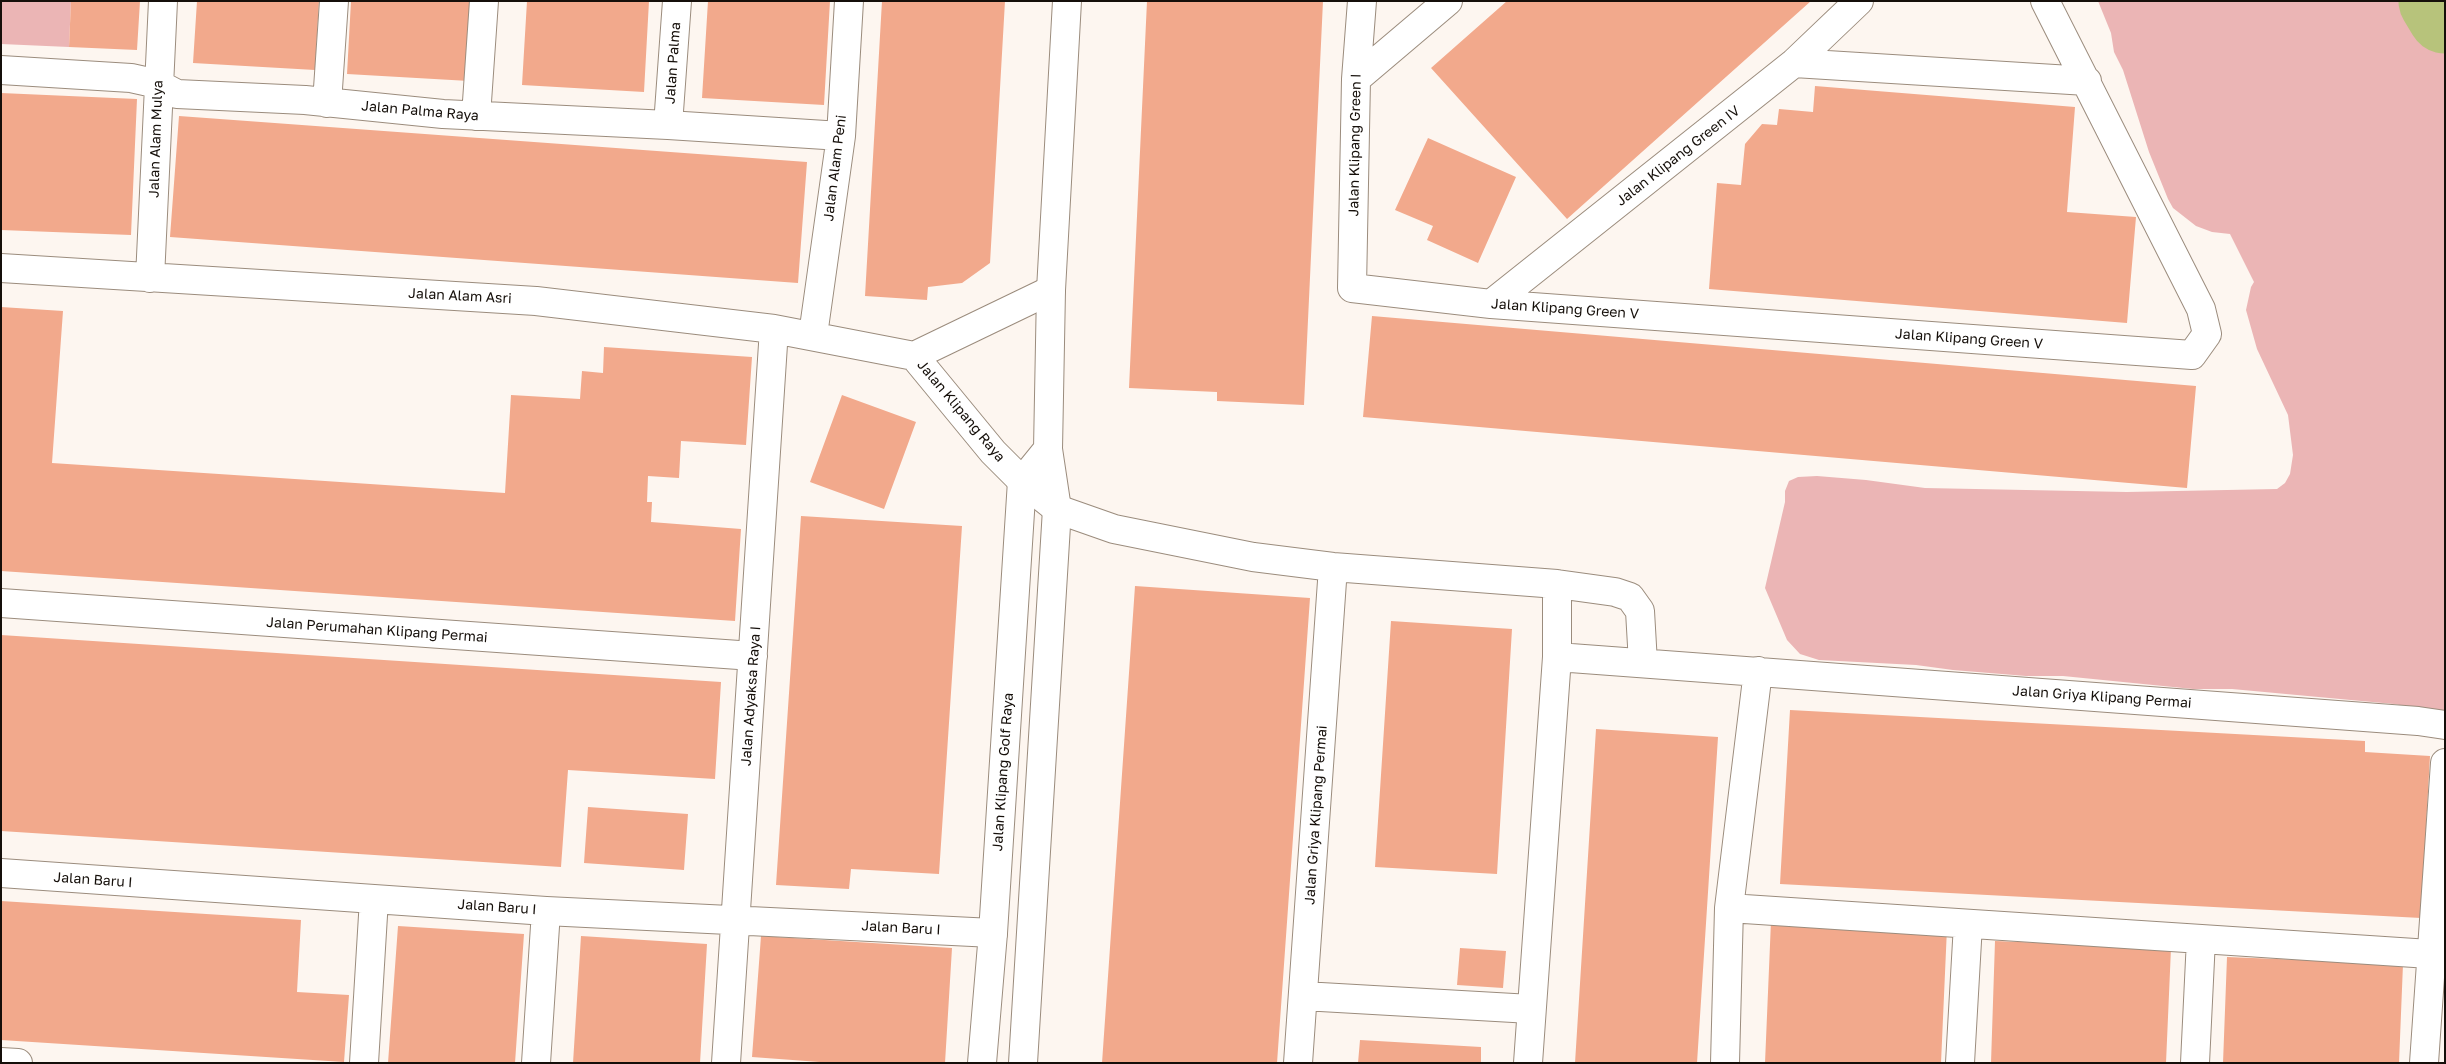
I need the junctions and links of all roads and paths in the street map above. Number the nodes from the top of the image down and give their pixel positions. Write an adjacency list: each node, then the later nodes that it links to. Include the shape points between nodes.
1 (164, 1): 15 (street, Jalan Alam Mulya)
2 (334, 1): 16 (street)
3 (484, 1): 17 (street)
4 (677, 1): 18 (street, Jalan Palma)
5 (849, 1): 19 (street, Jalan Alam Peni)
6 (1067, 1): 23 (street)
7 (1362, 1): 13 (street, Jalan Klipang Green I)
8 (1448, 1): 13 (street)
9 (1859, 1): 11 (street, Jalan Klipang Green IV)
10 (2045, 1): 14 (street, Jalan Klipang Green V)
11 (1794, 63): 14 (street); 24 (street, Jalan Klipang Green IV)
12 (1, 70): 15 (street, Jalan Palma Raya, via 131,78)
13 (1356, 79): 22 (street, Jalan Klipang Green I)
14 (2088, 81): 24 (street, Jalan Klipang Green V, via 2201,309 2207,334 2192,355)
15 (158, 84): 16 (street, Jalan Palma Raya, via 177,94); 21 (street, Jalan Alam Mulya)
16 (328, 102): 17 (street, Jalan Palma Raya)
17 (476, 116): 18 (street, Jalan Palma Raya)
18 (668, 124): 19 (street, Jalan Palma Raya)
19 (841, 136): 26 (street, Jalan Alam Peni)
20 (1, 268): 21 (street, Jalan Alam Asri)
21 (150, 278): 25 (street, Jalan Alam Asri, via 536,301)
22 (1352, 288): 24 (street, Jalan Klipang Green V)
23 (1051, 290): 27 (street, Jalan Klipang Raya); 28 (street)
24 (1491, 304)
25 (774, 329): 26 (street, Jalan Alam Asri); 34 (street, Jalan Adyaksa Raya I)
26 (814, 335): 27 (street, Jalan Alam Asri)
27 (914, 356): 29 (street, Jalan Klipang Raya, via 965,419)
28 (1048, 449): 29 (street); 30 (street)
29 (1022, 481): 30 (street, Jalan Klipang Raya); 46 (street, Jalan Klipang Golf Raya)
30 (1057, 509): 31 (street, via 1114,528 1162,539 1254,557); 57 (street)
31 (1333, 567): 32 (street); 49 (street, Jalan Griya Klipang Permai)
32 (1557, 584): 35 (street); 36 (street, via 1630,597 1640,611)
33 (1, 603): 34 (street, Jalan Perumahan Klipang Permai)
34 (753, 656): 44 (street, Jalan Adyaksa Raya I)
35 (1557, 657): 36 (street, Jalan Griya Klipang Permai); 50 (street)
36 (1643, 662): 37 (street, Jalan Griya Klipang Permai)
37 (1758, 671): 38 (street, Jalan Griya Klipang Permai); 42 (street)
38 (2445, 725)
39 (2445, 763): 48 (street)
40 (1, 873): 41 (street, Jalan Baru I)
41 (374, 899): 43 (street, Jalan Baru I); 53 (street)
42 (1729, 908): 45 (street); 60 (street)
43 (546, 910): 44 (street, Jalan Baru I); 54 (street)
44 (737, 919): 46 (street, Jalan Baru I); 55 (street, Jalan Adyaksa Raya I)
45 (1968, 924): 47 (street); 61 (street)
46 (993, 932): 56 (street, Jalan Klipang Golf Raya)
47 (2201, 939): 48 (street); 62 (street)
48 (2439, 954): 63 (street)
49 (1303, 996): 50 (street); 58 (street, Jalan Griya Klipang Permai)
50 (1532, 1009): 59 (street)
51 (1, 1062): 52 (street)
52 (18, 1063)
53 (364, 1063)
54 (536, 1063)
55 (726, 1063)
56 (982, 1063)
57 (1023, 1063)
58 (1298, 1063)
59 (1528, 1063)
60 (1725, 1063)
61 (1960, 1063)
62 (2195, 1063)
63 (2424, 1063)

